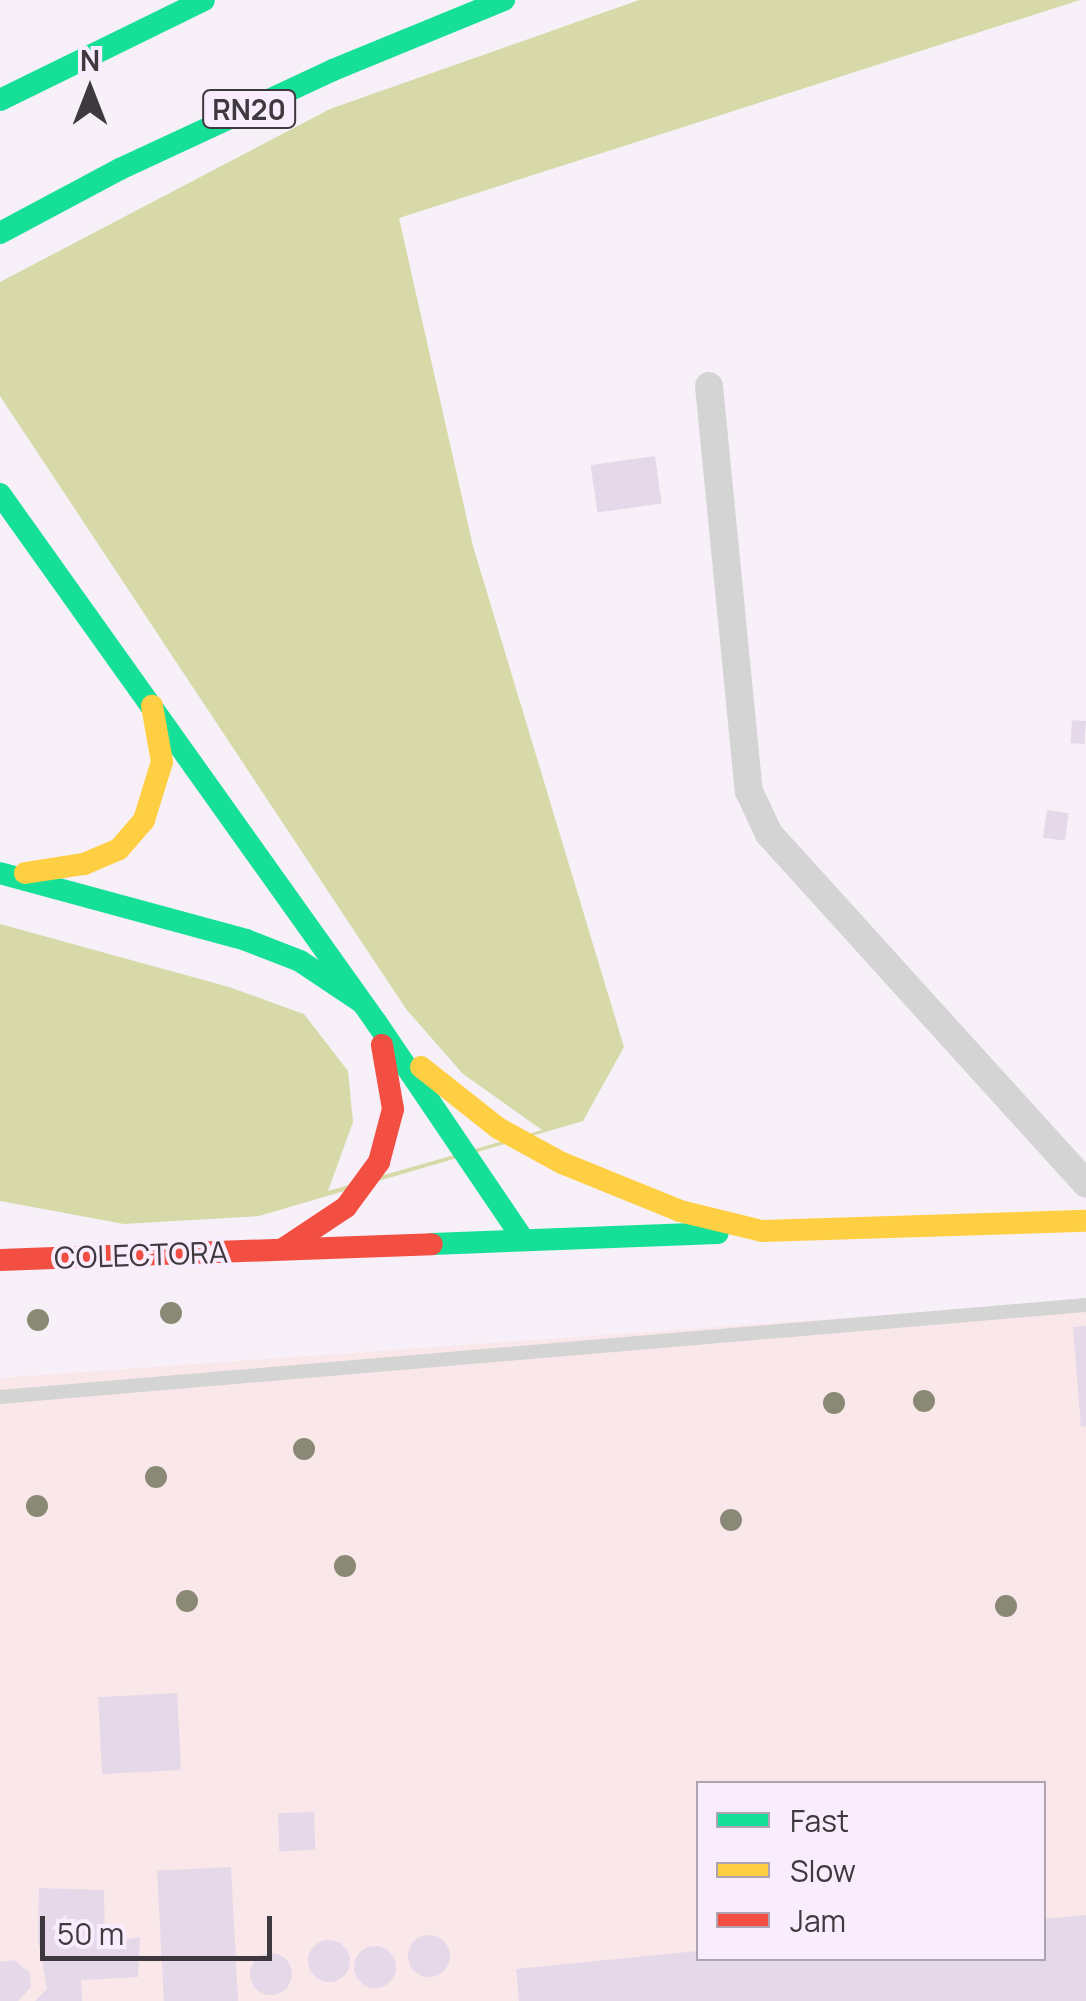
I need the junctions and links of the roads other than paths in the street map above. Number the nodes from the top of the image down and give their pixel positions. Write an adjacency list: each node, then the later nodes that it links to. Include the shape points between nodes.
1 (204, 0): 3 (main road)
2 (504, 0): 4 (main road, RN20, via 333,70)
3 (0, 100)
4 (0, 233)
5 (710, 386): 11 (street, via 749,792 769,834)
6 (0, 494): 7 (main road)
7 (152, 706): 8 (main road, via 162,745 158,776 144,820 119,848 41,874); 9 (main road)
8 (0, 872): 9 (main road, via 246,940 300,961)
9 (361, 1002): 10 (main road)
10 (376, 1022): 13 (main road, via 498,1128 546,1154 620,1190); 14 (main road); 15 (main road, via 393,1109 379,1162 346,1207)
11 (1086, 1184)
12 (1086, 1221): 13 (main road, COLECTORA)
13 (762, 1231): 14 (main road, COLECTORA)
14 (523, 1239): 15 (main road, COLECTORA)
15 (282, 1250): 16 (main road, COLECTORA)
16 (0, 1260)
17 (1086, 1305): 18 (lane)
18 (0, 1397)

